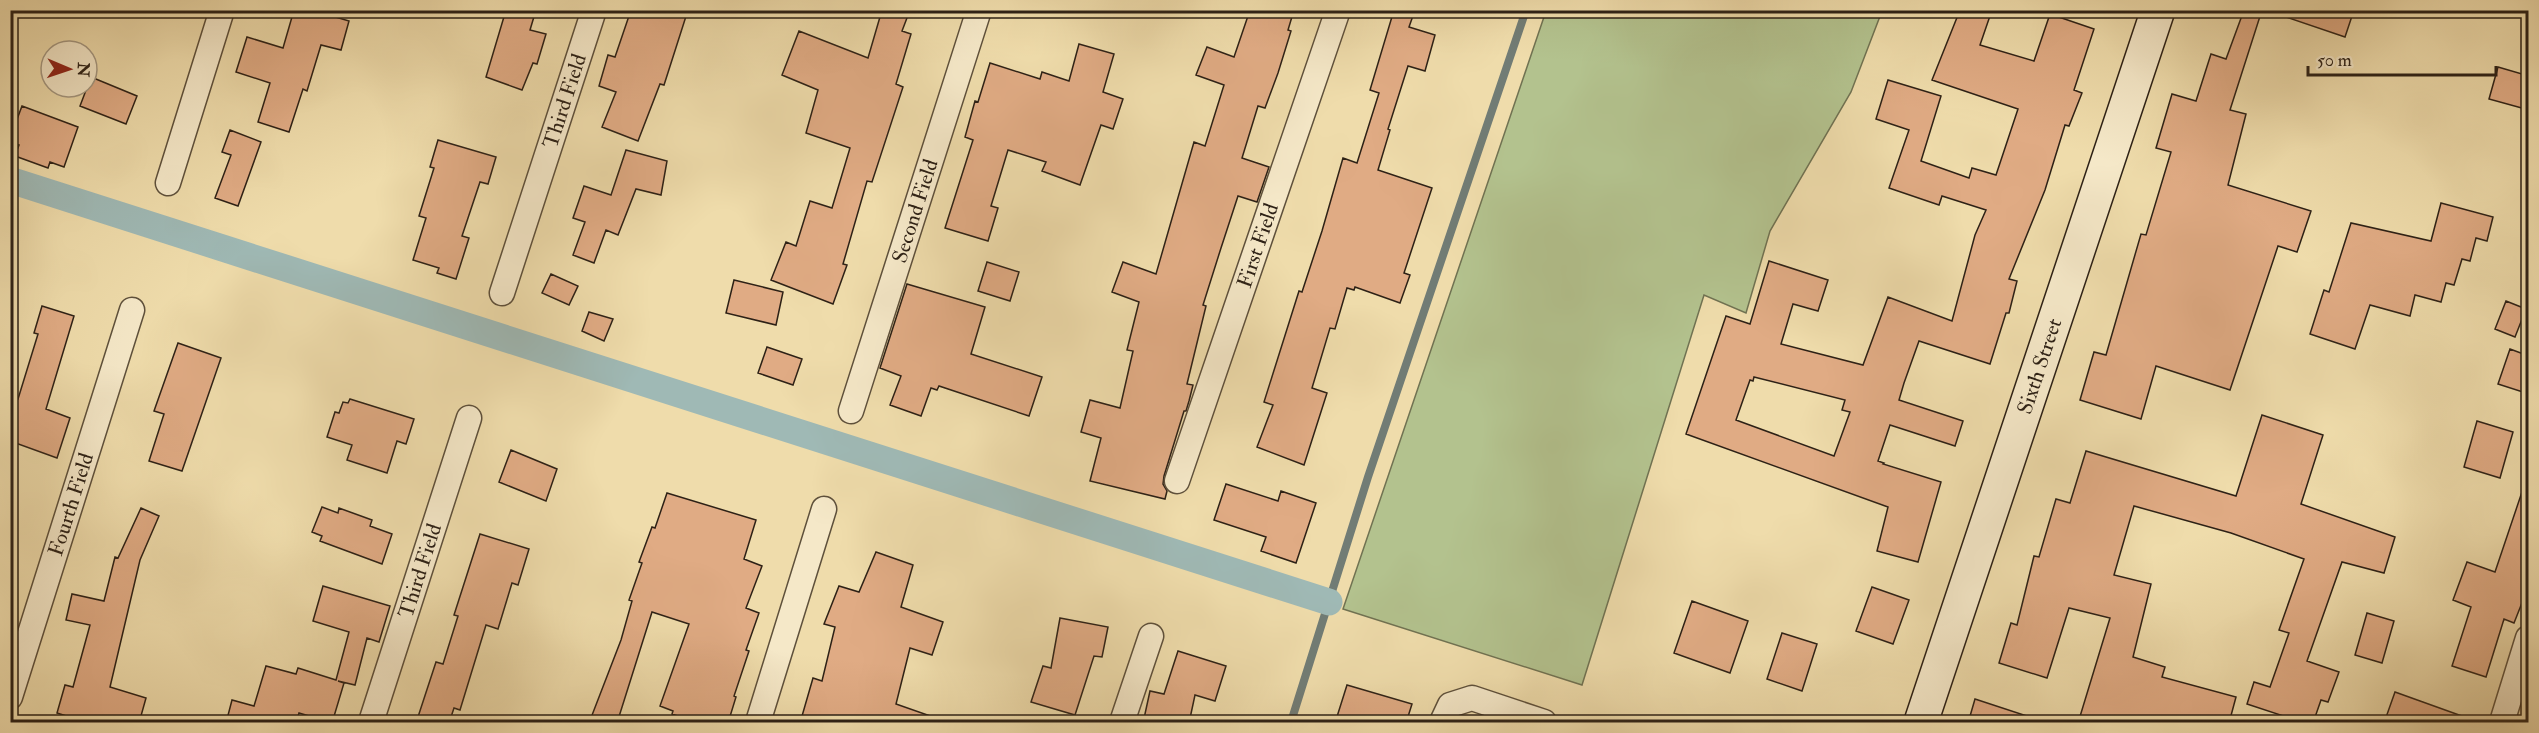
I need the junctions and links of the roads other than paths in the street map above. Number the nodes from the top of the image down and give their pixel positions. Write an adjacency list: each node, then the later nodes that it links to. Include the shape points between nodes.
1 (222, 10): 6 (street)
2 (594, 10): 7 (street, Third Field)
3 (979, 10): 9 (street, Second Field)
4 (1338, 10): 11 (street, First Field)
5 (2158, 10): 21 (street, Sixth Street)
6 (168, 183)
7 (502, 293)
8 (132, 310): 15 (street, Fourth Field)
9 (851, 411)
10 (469, 418): 16 (street, Third Field)
11 (1177, 481)
12 (824, 509): 17 (street)
13 (1151, 636): 18 (street)
14 (2529, 638): 22 (street)
15 (10, 697)
16 (371, 723)
17 (758, 723)
18 (1122, 723)
19 (1442, 723): 20 (street, via 1450,705 1472,699)
20 (1544, 723)
21 (1921, 723)
22 (2502, 723)

